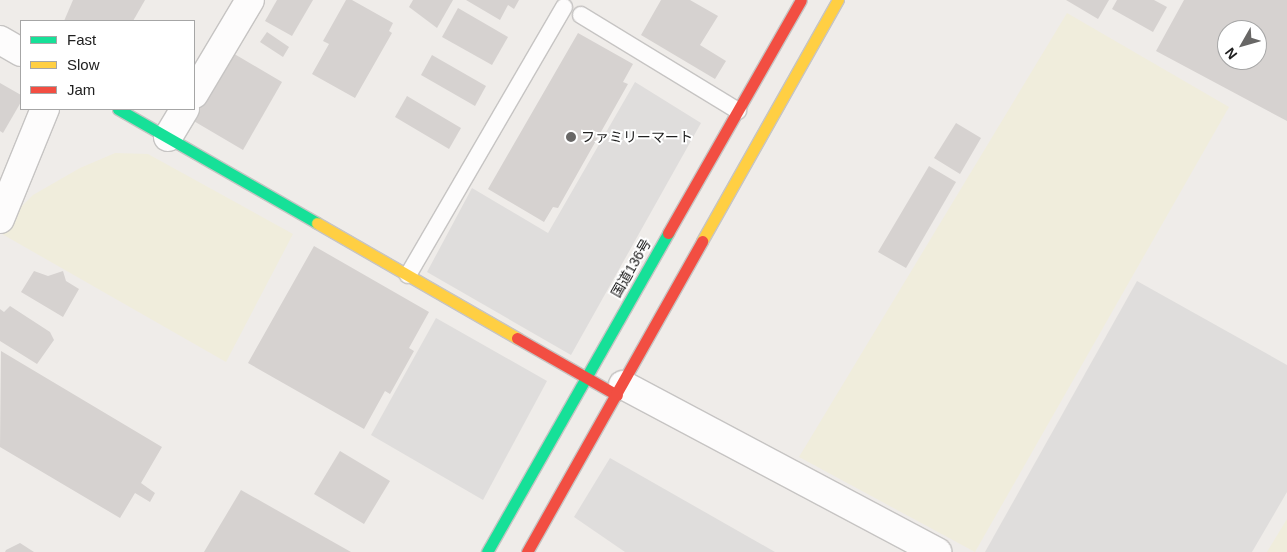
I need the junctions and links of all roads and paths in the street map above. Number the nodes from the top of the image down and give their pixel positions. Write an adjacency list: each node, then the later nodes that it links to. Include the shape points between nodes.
1 (250, 0): 8 (street)
2 (802, 0): 12 (main road, 国道136号)
3 (838, 0): 17 (main road)
4 (564, 7): 15 (lane)
5 (581, 15): 12 (lane)
6 (0, 40): 7 (street)
7 (20, 51)
8 (195, 92)
9 (45, 110): 14 (street)
10 (120, 110): 13 (main road)
11 (184, 110): 13 (street)
12 (738, 111): 16 (main road, 国道136号)
13 (168, 137): 15 (main road)
14 (0, 219)
15 (408, 275): 16 (main road)
16 (586, 377): 17 (main road); 18 (main road, 国道136号)
17 (620, 390): 19 (main road); 20 (street)
18 (487, 552)
19 (527, 552)
20 (937, 552)

